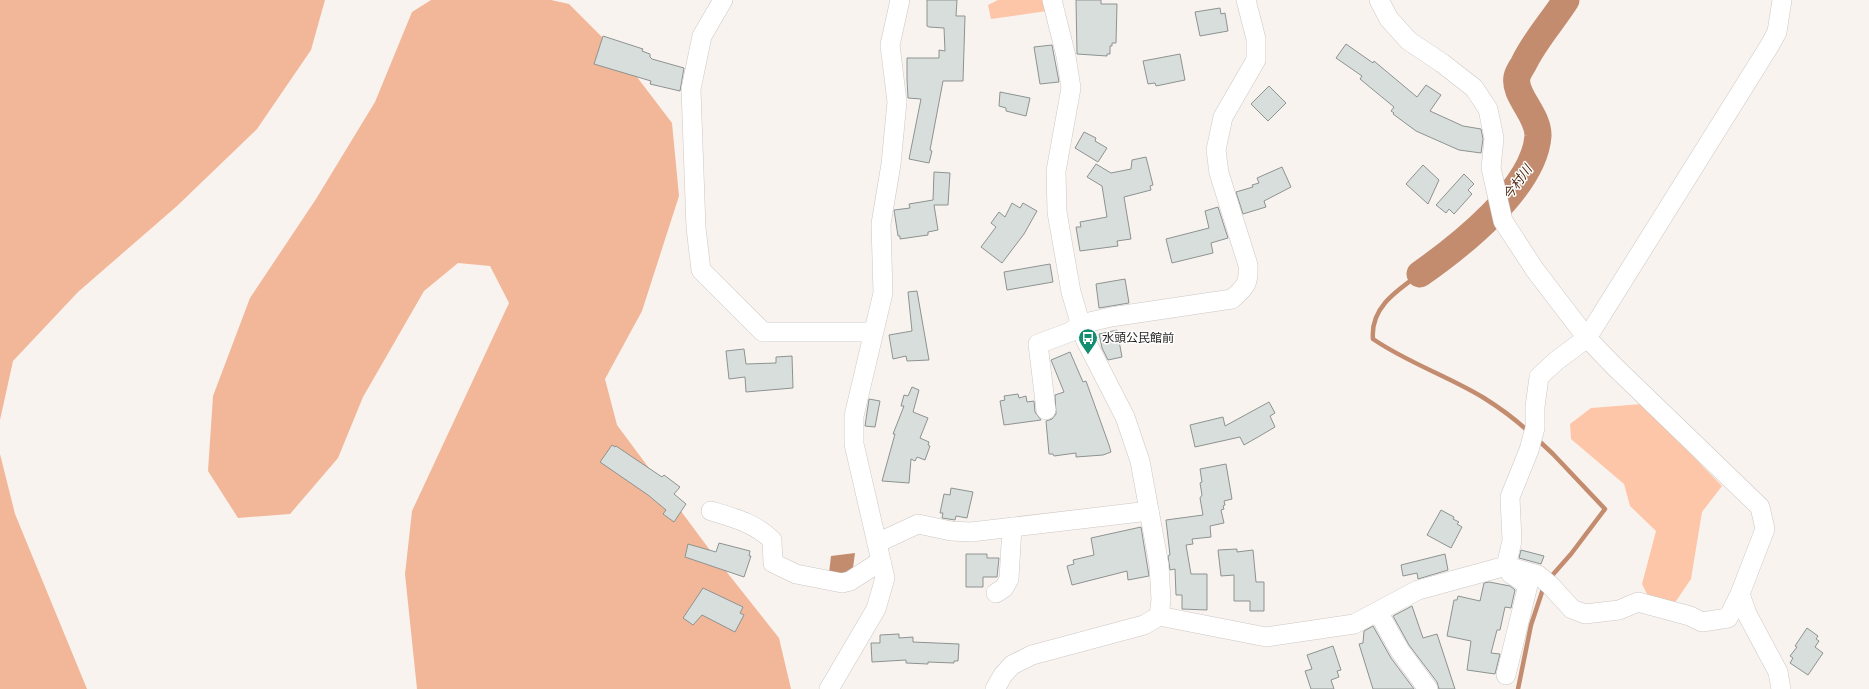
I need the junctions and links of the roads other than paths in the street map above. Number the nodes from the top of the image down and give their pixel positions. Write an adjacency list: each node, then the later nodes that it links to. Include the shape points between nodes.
1 (723, 0): 8 (street, via 702,36 691,88 696,220 701,270 763,332)
2 (900, 0): 8 (street, via 890,45 897,102 891,164 881,224 883,293)
3 (1052, 0): 7 (street, via 1071,88 1056,171 1057,212 1071,292)
4 (1246, 0): 7 (street, via 1256,39 1256,60 1223,117 1216,150 1219,173 1248,265 1249,280 1232,299 1111,316)
5 (1379, 0): 9 (street, via 1389,19 1409,41 1474,88 1488,109 1494,138 1491,168 1503,221 1535,270)
6 (1782, 0): 9 (street, via 1777,32 1770,45)
7 (1080, 324): 10 (street, via 1070,332 1038,344); 12 (street, via 1092,354 1125,418 1140,461)
8 (873, 332): 14 (street, via 854,416 854,444)
9 (1587, 338): 15 (street, via 1556,360 1540,377 1535,428 1510,497 1512,541); 17 (street, via 1760,507 1765,529)
10 (1046, 410)
11 (711, 511): 14 (street, via 750,524 764,532 772,540 773,563 796,574 842,583 850,581)
12 (1149, 511): 13 (street); 19 (street, via 1159,565)
13 (1012, 527): 14 (street, via 971,532 918,524); 16 (street, via 1009,579 1004,588)
14 (879, 552): 21 (street, via 885,578 876,609)
15 (1509, 567): 17 (street, via 1544,580 1572,609 1585,614 1619,610 1638,602 1690,616 1702,622 1728,618); 18 (street, via 1418,590); 20 (street, via 1511,574 1528,585)
16 (996, 593)
17 (1740, 594): 24 (street, via 1747,614 1778,672)
18 (1378, 612): 19 (street, via 1354,624 1266,637); 23 (street, via 1400,651)
19 (1159, 616): 22 (street, via 1144,625 1032,655 1012,665)
20 (1506, 675)
21 (829, 689)
22 (995, 689)
23 (1428, 689)
24 (1781, 689)

